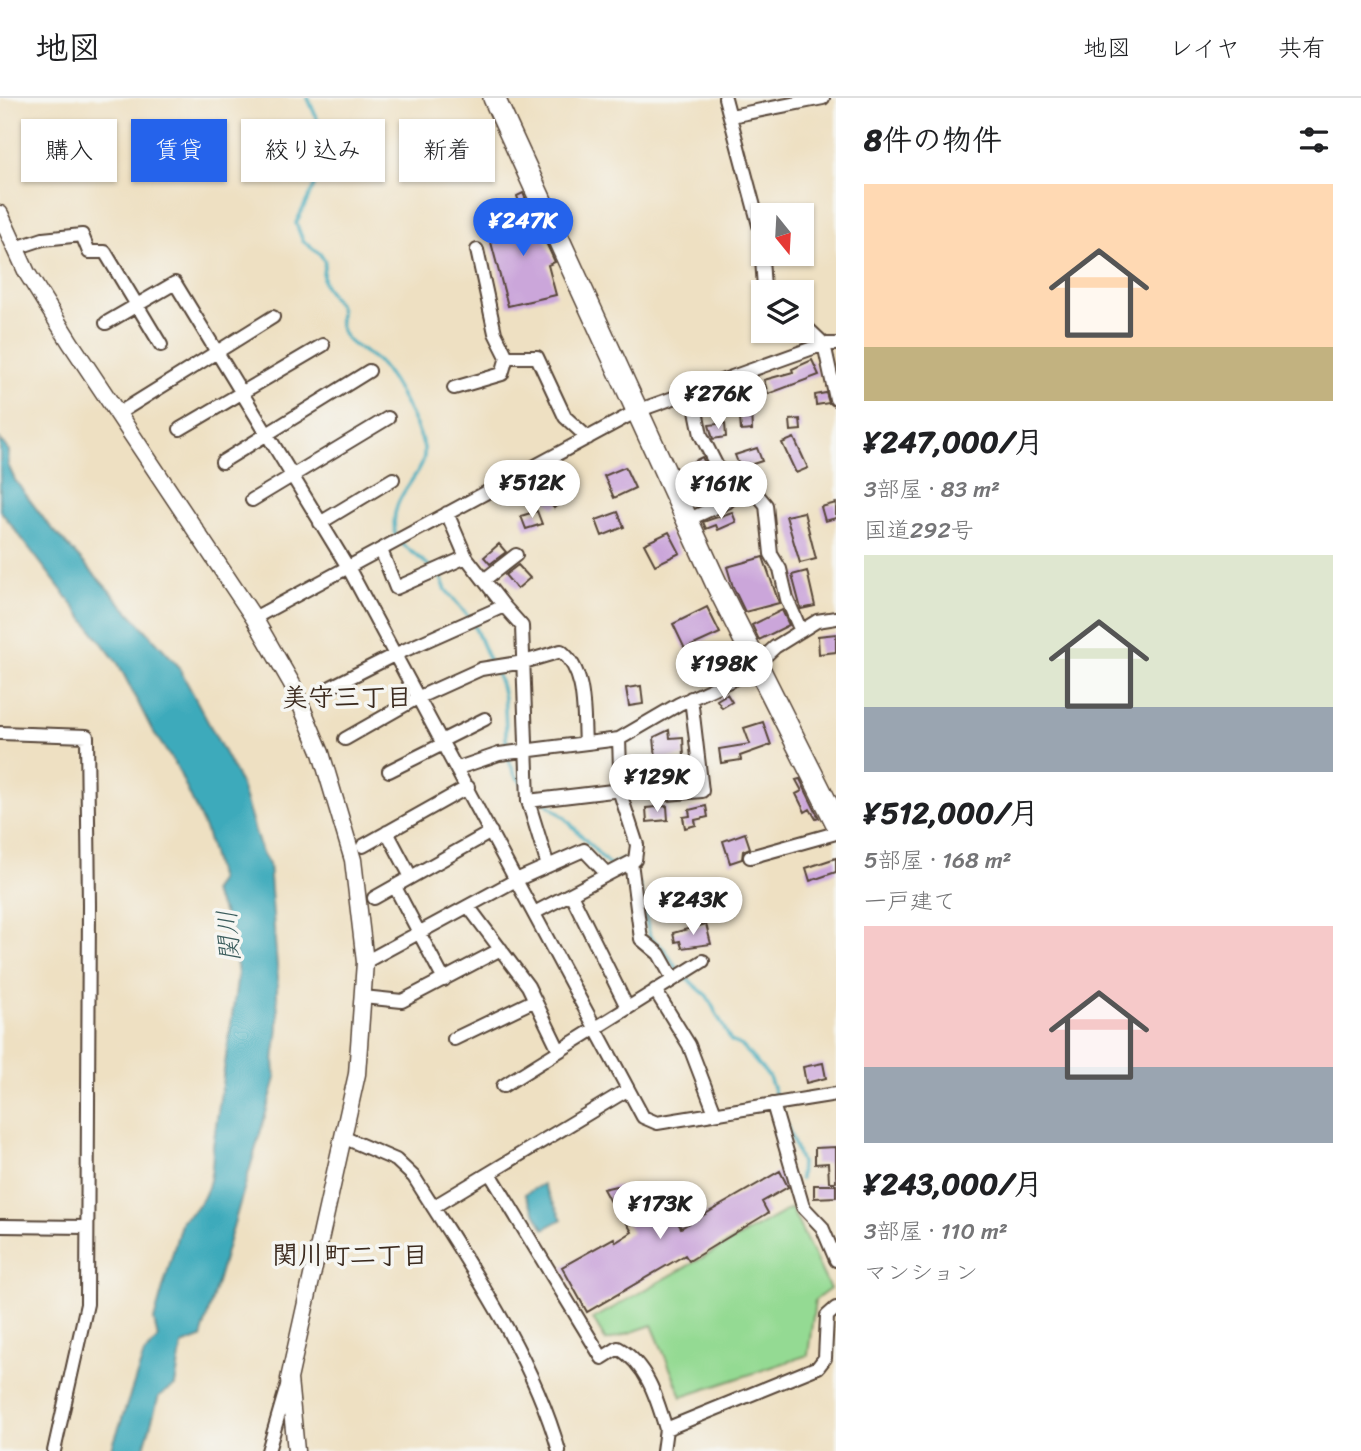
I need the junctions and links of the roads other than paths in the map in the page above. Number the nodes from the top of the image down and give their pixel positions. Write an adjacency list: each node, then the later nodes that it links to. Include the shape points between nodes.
1 (494, 98): 23 (highway)
2 (725, 98): 4 (street)
3 (823, 98): 4 (street)
4 (730, 116): 8 (street, via 760,229)
5 (0, 214): 6 (street)
6 (16, 248): 9 (street, via 43,239 82,235 89,252 105,252); 24 (street, via 70,342)
7 (477, 250): 17 (street, via 495,333)
8 (763, 280)
9 (136, 306): 11 (street); 14 (street); 16 (street, via 175,283)
10 (273, 317): 16 (street)
11 (106, 323)
12 (814, 332): 13 (street)
13 (830, 344): 20 (street); 22 (street)
14 (160, 345)
15 (323, 345): 21 (street)
16 (217, 351): 21 (street); 24 (street)
17 (507, 357): 19 (street, via 502,374); 28 (street, via 537,357 565,417)
18 (369, 371): 27 (street)
19 (454, 388)
20 (692, 391): 23 (street); 32 (street, via 701,435 730,492)
21 (242, 392): 26 (street); 27 (street)
22 (836, 399)
23 (637, 411): 28 (street); 35 (highway)
24 (119, 413): 43 (street)
25 (388, 418): 30 (street)
26 (180, 429)
27 (266, 433): 29 (street); 30 (street)
28 (589, 438): 34 (street)
29 (222, 462)
30 (292, 476): 33 (street); 36 (street)
31 (393, 479): 36 (street)
32 (737, 492): 35 (street, via 727,502); 45 (street, via 756,493 766,505 771,554)
33 (252, 500)
34 (447, 513): 37 (street); 39 (street)
35 (687, 520): 48 (highway)
36 (320, 523): 40 (street)
37 (381, 550): 39 (street, via 396,588); 40 (street)
38 (516, 555): 41 (street)
39 (466, 557): 41 (street)
40 (349, 569): 43 (street); 46 (street)
41 (484, 580): 42 (street)
42 (504, 606): 46 (street); 47 (street, via 522,626)
43 (254, 618): 84 (street, via 292,684 321,753 353,860)
44 (836, 618): 45 (street, via 817,621)
45 (801, 631): 48 (street)
46 (394, 655): 49 (street); 50 (street)
47 (524, 662): 50 (street, via 481,668); 57 (street, via 561,651 573,660 581,685); 58 (street)
48 (756, 666): 51 (street); 65 (highway)
49 (331, 687)
50 (416, 698): 54 (street); 56 (street)
51 (691, 698): 55 (street); 63 (street, via 702,791)
52 (485, 719): 56 (street)
53 (0, 733): 103 (street, via 87,736)
54 (345, 738)
55 (619, 739): 57 (street); 62 (street)
56 (442, 742): 59 (street); 60 (street)
57 (585, 743): 58 (street)
58 (526, 750): 59 (street); 64 (street)
59 (458, 768): 61 (street)
60 (389, 771)
61 (468, 787): 66 (street); 67 (street)
62 (621, 790): 64 (street); 71 (street, via 637,845)
63 (667, 793)
64 (527, 801): 72 (street)
65 (836, 821)
66 (387, 832): 69 (street); 74 (street)
67 (491, 832): 74 (street); 75 (street)
68 (836, 834): 70 (street)
69 (363, 846)
70 (750, 857)
71 (631, 862): 73 (street); 85 (street, via 642,939 659,954)
72 (548, 866): 73 (street, via 584,850); 75 (street)
73 (607, 874): 77 (street)
74 (411, 877): 76 (street)
75 (516, 880): 79 (street); 80 (street)
76 (395, 887): 78 (street); 81 (street)
77 (571, 894): 80 (street); 90 (street)
78 (374, 898)
79 (468, 906): 81 (street); 82 (street)
80 (534, 913): 91 (street)
81 (418, 934): 84 (street); 86 (street)
82 (501, 950): 86 (street); 89 (street)
83 (703, 961): 85 (street)
84 (365, 962): 88 (street)
85 (673, 979): 87 (street)
86 (444, 980): 88 (street, via 402,1001)
87 (654, 990): 90 (street); 98 (street, via 689,1045)
88 (363, 997): 99 (street, via 357,1074)
89 (535, 1000): 92 (street); 93 (street)
90 (627, 1007): 91 (street)
91 (594, 1028): 93 (street); 95 (street)
92 (454, 1040)
93 (559, 1050): 94 (street)
94 (503, 1086)
95 (627, 1090): 98 (street, via 643,1117 657,1123); 100 (street)
96 (836, 1094): 97 (street)
97 (773, 1104): 98 (street); 104 (street, via 803,1208 822,1227)
98 (715, 1113)
99 (345, 1138): 101 (street, via 396,1160 414,1177); 106 (street)
100 (491, 1175): 101 (street); 107 (street, via 602,1358 618,1348 631,1356 656,1394)
101 (433, 1207): 111 (street, via 514,1340 549,1415)
102 (0, 1226): 103 (street)
103 (87, 1227): 108 (street, via 86,1304)
104 (836, 1260)
105 (836, 1308): 107 (street, via 827,1317 825,1358 818,1367)
106 (289, 1379): 109 (street); 110 (street)
107 (666, 1429): 112 (street)
108 (54, 1451)
109 (268, 1451)
110 (296, 1451)
111 (559, 1451)
112 (663, 1451)

